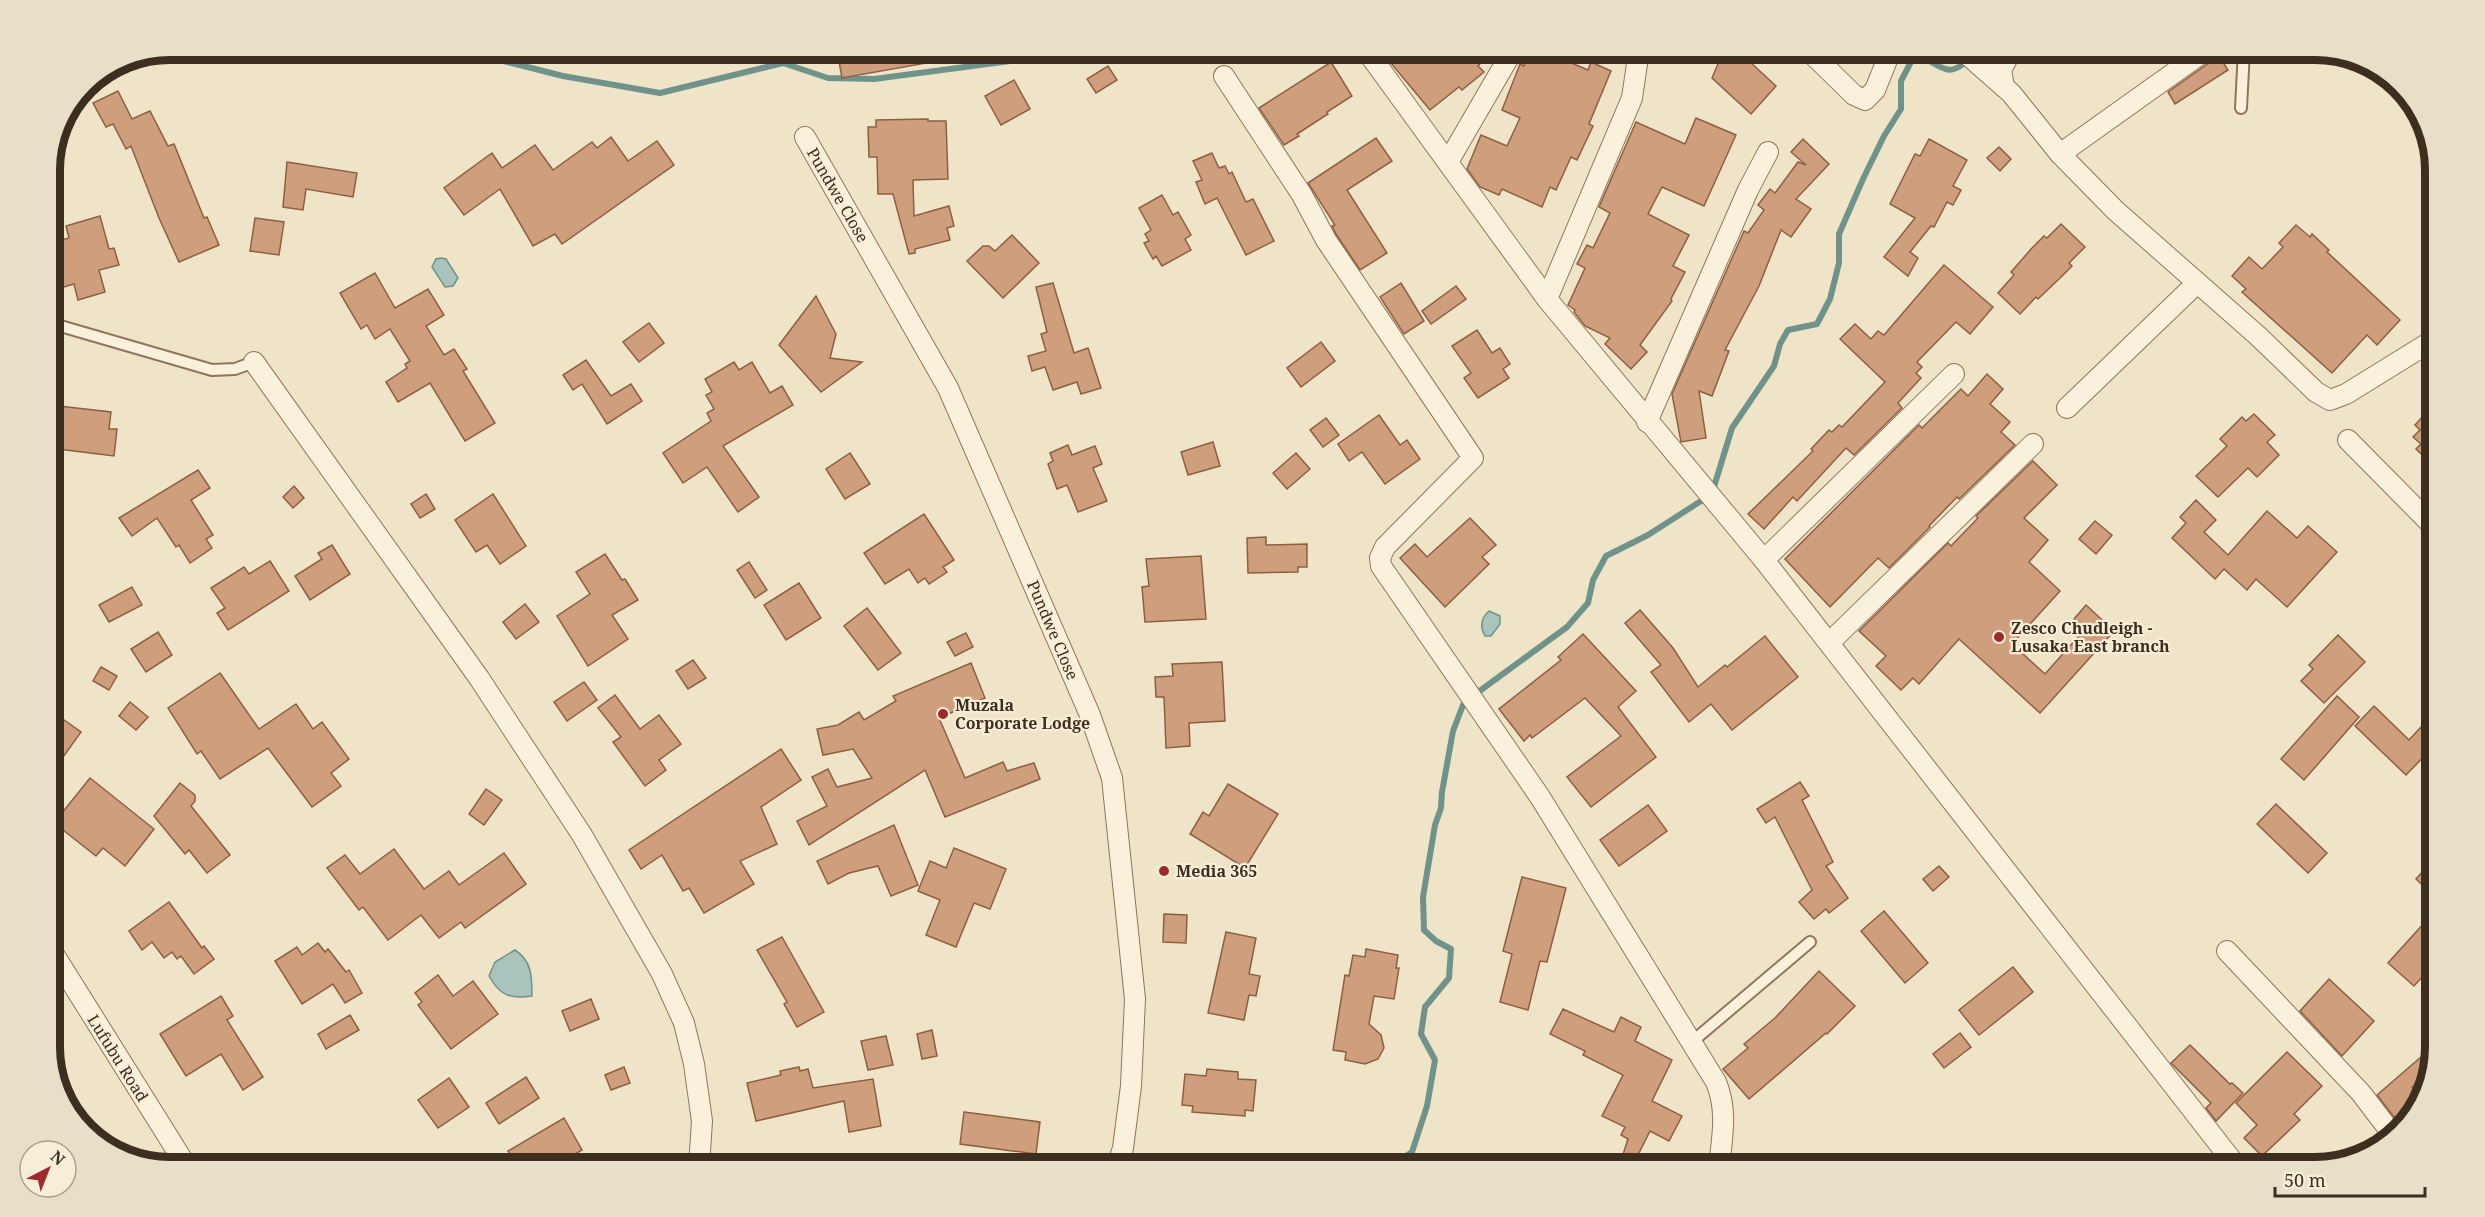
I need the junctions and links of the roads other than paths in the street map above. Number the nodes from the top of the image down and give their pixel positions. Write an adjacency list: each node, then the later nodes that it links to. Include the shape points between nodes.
1 (1373, 60): 16 (street)
2 (1507, 60): 16 (street)
3 (1638, 60): 18 (street, via 1632,98)
4 (1818, 60): 5 (street, via 1854,95 1865,100 1875,90)
5 (1887, 60)
6 (1973, 60): 11 (street)
7 (2006, 60): 11 (street, via 2001,70)
8 (2192, 60): 15 (street)
9 (2243, 60): 12 (lane)
10 (1224, 76): 33 (street, via 1302,195 1326,240 1473,458 1385,547 1381,566 1540,797)
11 (2004, 87): 15 (street)
12 (2241, 108)
13 (805, 137): 37 (street, Pundwe Close, via 948,388 1090,715 1112,778 1135,999 1131,1086)
14 (1768, 152): 24 (street)
15 (2060, 154): 17 (street, via 2124,219)
16 (1448, 162): 18 (street)
17 (2197, 283): 20 (street, via 2316,392 2330,400); 23 (street)
18 (1547, 299): 24 (street)
19 (60, 326): 21 (lane, via 212,370 235,369)
20 (2425, 345)
21 (254, 362): 36 (street, via 479,678 582,835 662,974 684,1023 694,1064 702,1121)
22 (1954, 374): 28 (street)
23 (2067, 408)
24 (1647, 422): 28 (street)
25 (2348, 440): 27 (street)
26 (2033, 444): 29 (street)
27 (2425, 518)
28 (1764, 560): 29 (street)
29 (1829, 643): 39 (street)
30 (1810, 942): 33 (lane)
31 (2227, 951): 34 (street, via 2361,1093)
32 (60, 964): 35 (street, Lufubu Road)
33 (1693, 1041): 38 (street, via 1723,1099)
34 (2388, 1130)
35 (181, 1157)
36 (701, 1157)
37 (1120, 1157)
38 (1720, 1157)
39 (2229, 1157)

